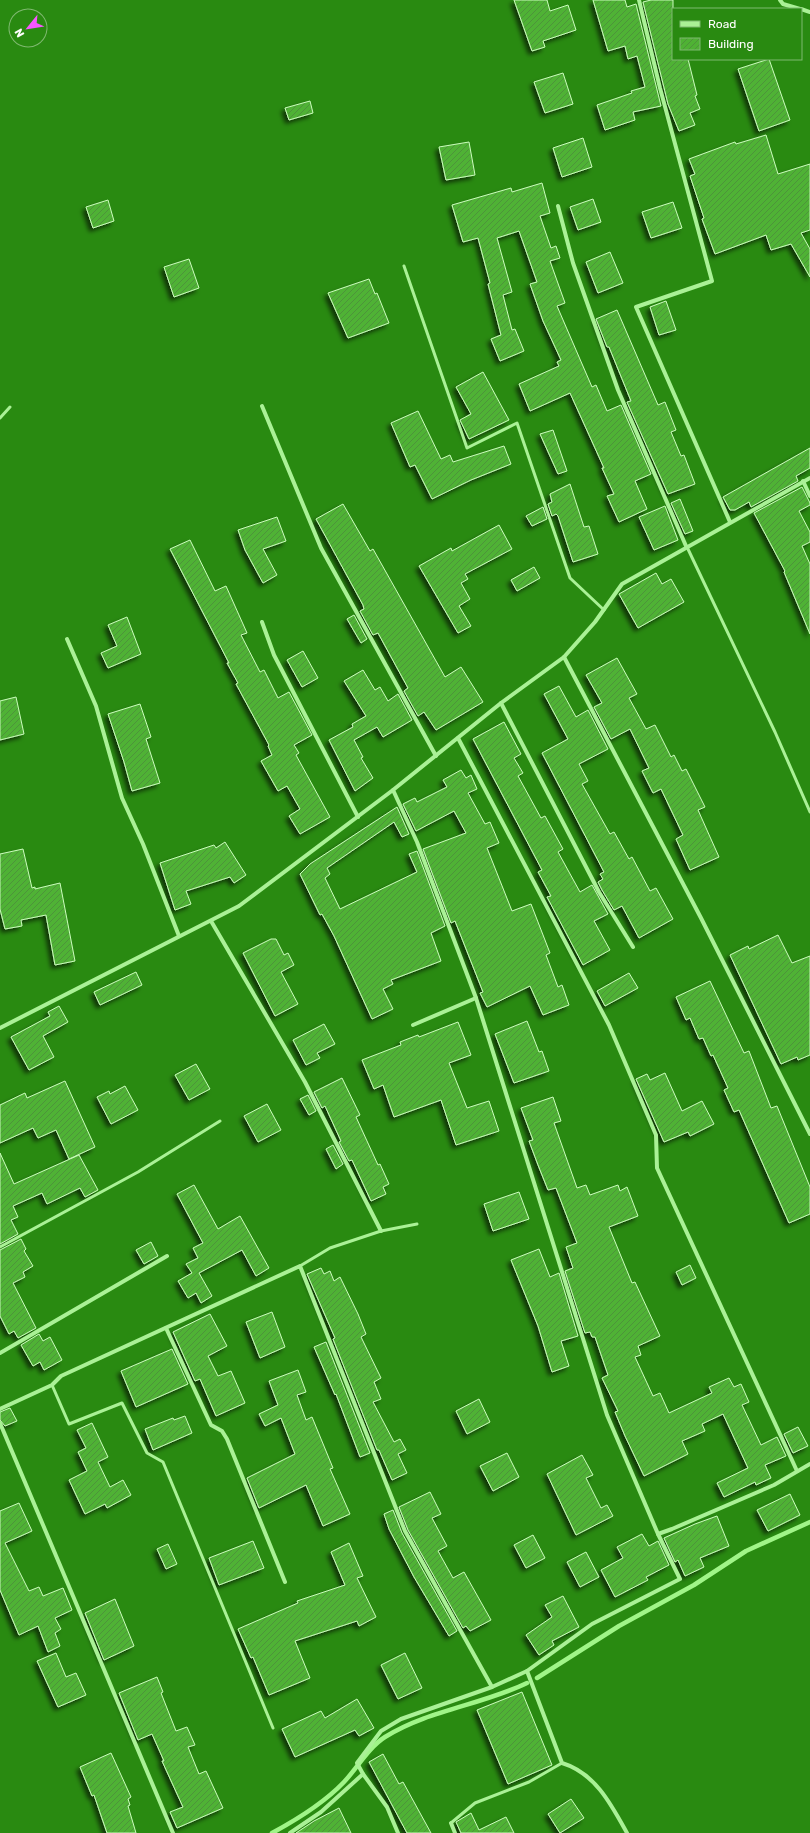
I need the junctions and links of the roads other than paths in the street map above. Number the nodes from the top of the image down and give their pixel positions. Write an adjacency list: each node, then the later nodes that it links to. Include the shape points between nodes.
1 (640, 0): 12 (street, via 660,88 712,281 636,307)
2 (780, 0): 3 (street, via 783,4)
3 (797, 8)
4 (558, 206): 13 (street, via 573,262 618,390)
5 (404, 266): 14 (lane, via 467,448 517,423 570,578)
6 (262, 406): 20 (street, via 321,548)
7 (10, 407): 8 (lane)
8 (0, 418)
9 (810, 478): 10 (street)
10 (803, 481): 11 (street); 12 (street)
11 (810, 496)
12 (730, 522): 13 (street)
13 (686, 546): 14 (street, via 622,584); 22 (lane, via 775,732)
14 (604, 610): 17 (street)
15 (262, 622): 23 (street, via 274,655)
16 (67, 639): 25 (street, via 96,706 122,798)
17 (564, 657): 18 (street); 31 (street, via 701,918)
18 (501, 703): 19 (street); 26 (street, via 599,892)
19 (458, 738): 20 (street); 43 (street, via 609,1024 656,1135 657,1168)
20 (436, 756): 21 (street)
21 (393, 790): 23 (street); 27 (street, via 417,842)
22 (810, 812)
23 (358, 816): 24 (street, via 240,906)
24 (211, 921): 25 (street); 33 (street, via 305,1082)
25 (179, 936): 29 (street)
26 (633, 947)
27 (476, 998): 28 (street); 44 (street, via 607,1415)
28 (413, 1025)
29 (1, 1026)
30 (220, 1121): 34 (lane, via 138,1172)
31 (810, 1134)
32 (417, 1224): 33 (lane)
33 (381, 1231): 36 (lane, via 330,1248)
34 (0, 1247)
35 (167, 1256): 38 (street)
36 (300, 1266): 37 (street); 47 (street, via 405,1531)
37 (166, 1328): 39 (street, via 61,1376); 45 (street, via 211,1425 222,1431 227,1439)
38 (0, 1353)
39 (52, 1385): 40 (street); 48 (lane, via 69,1424 122,1403 147,1453 162,1462)
40 (0, 1409)
41 (0, 1423): 52 (street)
42 (810, 1464): 43 (street)
43 (797, 1471): 44 (street, via 774,1485)
44 (658, 1534): 46 (street, via 680,1579 592,1624)
45 (285, 1582)
46 (527, 1671): 47 (street); 49 (street)
47 (492, 1688): 50 (street, via 401,1719 381,1731 357,1763)
48 (273, 1728)
49 (562, 1763): 51 (lane, via 529,1782 475,1803); 56 (street, via 582,1772 600,1788)
50 (363, 1774): 53 (street, via 321,1812); 54 (street, via 387,1807)
51 (451, 1823): 55 (street)
52 (173, 1833)
53 (290, 1833)
54 (398, 1833)
55 (455, 1833)
56 (627, 1833)

